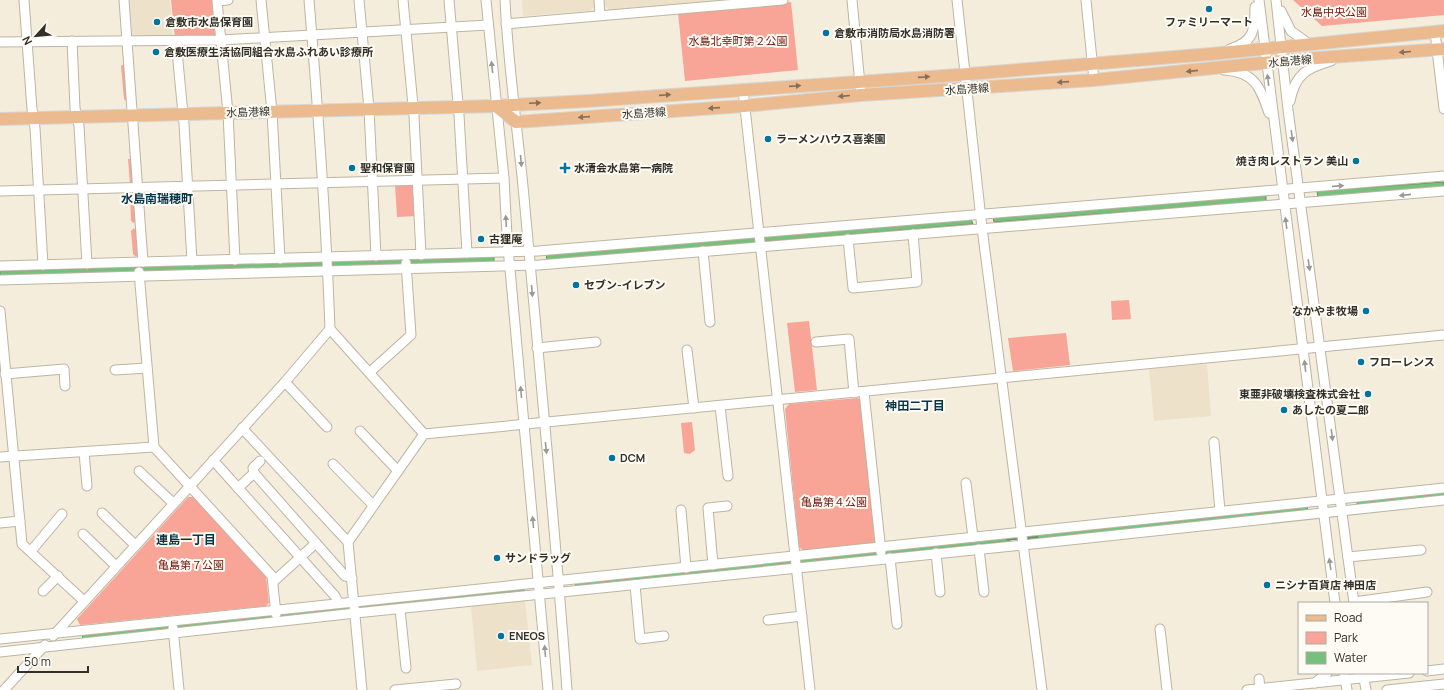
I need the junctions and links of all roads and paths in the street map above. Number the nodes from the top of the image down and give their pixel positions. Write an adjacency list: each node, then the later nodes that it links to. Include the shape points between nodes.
1 (24, 0): 30 (street)
2 (124, 0): 32 (street)
3 (217, 0): 4 (street); 29 (street)
4 (228, 0)
5 (261, 0): 28 (street)
6 (309, 0): 27 (street)
7 (359, 0): 26 (street)
8 (403, 0): 24 (street)
9 (449, 0): 23 (street)
10 (486, 0): 22 (street)
11 (505, 0): 21 (street)
12 (599, 0): 20 (street)
13 (783, 0): 20 (street)
14 (852, 0): 47 (street)
15 (957, 0): 45 (street)
16 (1086, 0): 42 (street)
17 (1256, 0): 39 (street, via 1255,21 1247,41 1240,46)
18 (1259, 0): 37 (street)
19 (1277, 0): 35 (street, via 1288,28 1298,38); 36 (street)
20 (600, 15): 21 (street)
21 (506, 24): 51 (street)
22 (488, 25): 23 (street); 52 (street, one-way to 22)
23 (451, 27): 24 (street); 54 (street)
24 (405, 29): 26 (street); 55 (street)
25 (1439, 31): 35 (main road, 水島港線); 38 (street)
26 (362, 32): 27 (street); 56 (street)
27 (312, 34): 28 (street); 58 (street)
28 (265, 37): 29 (street); 60 (street)
29 (221, 40): 33 (street); 61 (street)
30 (27, 41): 31 (street); 34 (street); 65 (street)
31 (72, 41): 32 (street); 64 (street)
32 (128, 41): 33 (street); 63 (street)
33 (176, 41): 62 (street)
34 (0, 42)
35 (1310, 44): 36 (main road, 水島港線)
36 (1281, 47): 37 (main road, 水島港線); 41 (street)
37 (1265, 49): 39 (main road, 水島港線); 43 (street)
38 (1440, 49): 40 (main road, 水島港線, one-way to 40); 57 (street)
39 (1211, 54): 42 (main road, 水島港線)
40 (1342, 57): 41 (main road, 水島港線); 59 (street, via 1315,65 1299,76)
41 (1283, 61): 43 (main road, 水島港線); 59 (street)
42 (1092, 62): 45 (main road, 水島港線); 46 (street)
43 (1266, 63): 44 (main road, 水島港線); 68 (street, one-way to 43)
44 (1212, 69): 46 (main road, 水島港線, one-way to 46); 68 (street, via 1240,73 1253,80 1261,93)
45 (964, 74): 47 (main road, 水島港線, one-way to 45); 48 (street)
46 (1094, 80): 48 (main road, 水島港線, one-way to 48)
47 (860, 81): 49 (main road, 水島港線, one-way to 47); 50 (street)
48 (966, 89): 50 (main road, 水島港線); 89 (street)
49 (743, 90): 51 (main road, 水島港線, one-way to 49); 53 (street)
50 (861, 95): 53 (main road, 水島港線, one-way to 53)
51 (514, 105): 52 (main road, 水島港線); 67 (street)
52 (496, 106): 54 (main road, 水島港線); 67 (main road); 70 (street)
53 (744, 106): 67 (main road, 水島港線, one-way to 67); 93 (street)
54 (458, 107): 55 (main road, 水島港線); 71 (street)
55 (413, 108): 56 (main road, 水島港線); 72 (street)
56 (369, 109): 58 (main road, 水島港線); 73 (street)
57 (1444, 109)
58 (318, 110): 60 (main road, 水島港線); 74 (street)
59 (1288, 110): 80 (street, one-way to 80)
60 (272, 112): 61 (main road, 水島港線); 75 (street)
61 (228, 113): 62 (main road, 水島港線); 76 (street)
62 (182, 114): 63 (main road, 水島港線); 77 (street)
63 (134, 116): 64 (main road, 水島港線); 78 (street)
64 (77, 117): 65 (main road, 水島港線); 79 (street)
65 (34, 118): 66 (main road, 水島港線); 81 (street)
66 (0, 119)
67 (516, 122): 95 (street, one-way to 95)
68 (1274, 130): 82 (street)
69 (1444, 176): 80 (street, one-way to 69)
70 (504, 178): 71 (street); 97 (street, one-way to 70)
71 (462, 179): 72 (street); 98 (street)
72 (417, 180): 73 (street); 99 (street)
73 (372, 182): 74 (street); 100 (street)
74 (322, 184): 75 (street); 105 (street)
75 (275, 185): 76 (street); 101 (street)
76 (231, 186): 77 (street); 109 (street)
77 (188, 187): 78 (street); 102 (street)
78 (138, 188): 79 (street); 111 (street)
79 (82, 189): 81 (street); 104 (street)
80 (1299, 189): 82 (street); 86 (street)
81 (39, 190): 83 (street); 106 (street)
82 (1283, 190): 85 (street); 87 (street)
83 (0, 191)
84 (1444, 191): 86 (street, one-way to 86)
85 (1217, 202): 87 (street); 88 (street); 88 (street)
86 (1300, 203): 87 (street); 120 (street, one-way to 120)
87 (1284, 204): 122 (street, one-way to 87)
88 (1128, 209): 89 (street); 90 (street)
89 (981, 214): 90 (street); 91 (street)
90 (982, 228): 92 (street); 128 (street)
91 (859, 231): 92 (street); 93 (street); 94 (street)
92 (913, 234): 94 (street, via 917,282 853,288)
93 (760, 239): 94 (street); 95 (street); 96 (street); 133 (street)
94 (848, 239)
95 (529, 251): 97 (street); 107 (street)
96 (703, 251): 107 (street); 114 (street)
97 (509, 252): 98 (street); 110 (street)
98 (467, 254): 99 (street)
99 (421, 255): 103 (street)
100 (376, 256): 103 (street); 105 (street)
101 (280, 259): 105 (street); 109 (street)
102 (192, 261): 109 (street); 111 (street)
103 (406, 262): 105 (street); 110 (street); 126 (street, via 412,335)
104 (87, 264): 106 (street); 111 (street)
105 (328, 264): 109 (street); 115 (street)
106 (43, 265): 108 (street)
107 (530, 265): 110 (street); 121 (street, one-way to 121)
108 (0, 266)
109 (231, 266): 111 (street)
110 (510, 266): 137 (street, one-way to 110)
111 (140, 268): 112 (street); 124 (street)
112 (0, 280)
113 (0, 311): 119 (street)
114 (710, 322)
115 (330, 329): 126 (street); 129 (street)
116 (1444, 335): 120 (street)
117 (596, 342): 121 (street)
118 (816, 342): 132 (street, via 849,339)
119 (1, 344): 127 (street)
120 (1321, 347): 122 (street); 159 (street, one-way to 159)
121 (537, 348): 136 (street)
122 (1303, 349): 128 (street); 161 (street, one-way to 122)
123 (687, 350): 135 (street)
124 (147, 368): 125 (street); 143 (street)
125 (115, 370)
126 (370, 372): 141 (street)
127 (5, 374): 130 (street, via 64,369); 145 (street)
128 (1001, 378): 131 (street); 175 (street)
129 (285, 382): 138 (street); 139 (street)
130 (65, 386)
131 (864, 392): 132 (street); 183 (street)
132 (854, 393): 133 (street)
133 (777, 400): 134 (street); 186 (street)
134 (720, 406): 135 (street); 153 (street)
135 (694, 408): 136 (street)
136 (544, 423): 137 (street); 192 (street, one-way to 192)
137 (524, 425): 141 (street); 194 (street, one-way to 137)
138 (327, 427)
139 (242, 428): 147 (street); 176 (street)
140 (360, 431): 151 (street)
141 (424, 434): 151 (street)
142 (1214, 442): 166 (street)
143 (154, 447): 144 (street); 156 (street)
144 (84, 452): 145 (street); 155 (street)
145 (13, 456): 146 (street); 171 (street)
146 (0, 457)
147 (213, 460): 156 (street); 157 (street)
148 (260, 461): 152 (street, via 253,468)
149 (333, 464): 163 (street)
150 (139, 471): 162 (street)
151 (398, 471): 163 (street)
152 (254, 473): 157 (street); 177 (street)
153 (728, 476)
154 (966, 483): 174 (street)
155 (86, 486)
156 (190, 486): 162 (street); 193 (street, via 272,576)
157 (238, 488): 184 (street)
158 (1444, 488): 159 (street)
159 (1340, 499): 161 (street); 167 (street)
160 (1444, 500): 167 (street)
161 (1321, 501): 166 (street); 169 (street)
162 (173, 503): 178 (street)
163 (373, 505): 176 (street)
164 (727, 506): 187 (street, via 708,508)
165 (681, 510): 189 (street)
166 (1220, 511): 175 (street)
167 (1342, 511): 169 (street); 185 (street)
168 (102, 513): 178 (street)
169 (1323, 513): 175 (street); 204 (street, one-way to 169)
170 (62, 514): 181 (street)
171 (20, 521): 172 (street); 181 (street, via 22,544)
172 (0, 523)
173 (83, 534): 188 (street)
174 (973, 538): 175 (street); 183 (street)
175 (1022, 538): 179 (street); 239 (street)
176 (348, 542): 191 (street)
177 (316, 543): 184 (street); 191 (street, via 345,576)
178 (136, 545): 188 (street)
179 (979, 549): 182 (street); 198 (street)
180 (1421, 550): 185 (street)
181 (31, 551): 190 (street)
182 (936, 553): 183 (street); 197 (street)
183 (883, 554): 186 (street); 186 (street); 211 (street)
184 (300, 557): 193 (street); 203 (street)
185 (1348, 557): 205 (street)
186 (796, 562): 187 (street); 195 (street); 209 (street)
187 (713, 565): 189 (street)
188 (116, 566): 202 (street)
189 (686, 568): 192 (street)
190 (58, 576): 196 (street); 202 (street)
191 (352, 578): 206 (street)
192 (559, 580): 194 (street); 200 (street)
193 (273, 582): 208 (street)
194 (539, 582): 201 (street); 206 (street)
195 (635, 585): 200 (street); 215 (street, via 640,639)
196 (43, 591)
197 (940, 592)
198 (984, 592)
199 (1427, 592): 205 (street)
200 (560, 593): 201 (street); 237 (street)
201 (540, 595): 207 (street); 236 (street, one-way to 201)
202 (84, 601): 214 (street)
203 (338, 602): 206 (street); 208 (street)
204 (1335, 602)
205 (1354, 602)
206 (355, 607): 207 (street); 208 (street); 234 (street)
207 (400, 608): 219 (street)
208 (276, 616): 212 (street); 212 (street)
209 (802, 616): 210 (street); 238 (street)
210 (768, 620)
211 (897, 624)
212 (172, 627): 214 (street); 217 (street); 233 (street)
213 (1160, 629): 240 (street)
214 (56, 633): 216 (street); 217 (street)
215 (664, 636)
216 (0, 639)
217 (44, 647): 218 (street); 232 (street)
218 (0, 652)
219 (406, 668)
220 (1444, 669): 221 (street)
221 (1428, 671)
222 (1326, 674): 227 (street)
223 (1396, 674): 224 (street)
224 (1364, 675): 225 (street); 243 (street)
225 (1345, 676): 227 (street); 242 (street)
226 (1258, 678): 230 (street)
227 (1315, 683): 230 (street)
228 (456, 684): 235 (street)
229 (1444, 684): 231 (street)
230 (1260, 689): 241 (street)
231 (1398, 689): 244 (street)
232 (4, 690)
233 (179, 690)
234 (362, 690)
235 (395, 690)
236 (548, 690)
237 (567, 690)
238 (810, 690)
239 (1042, 690)
240 (1167, 690)
241 (1247, 690)
242 (1347, 690)
243 (1366, 690)
244 (1388, 690)

